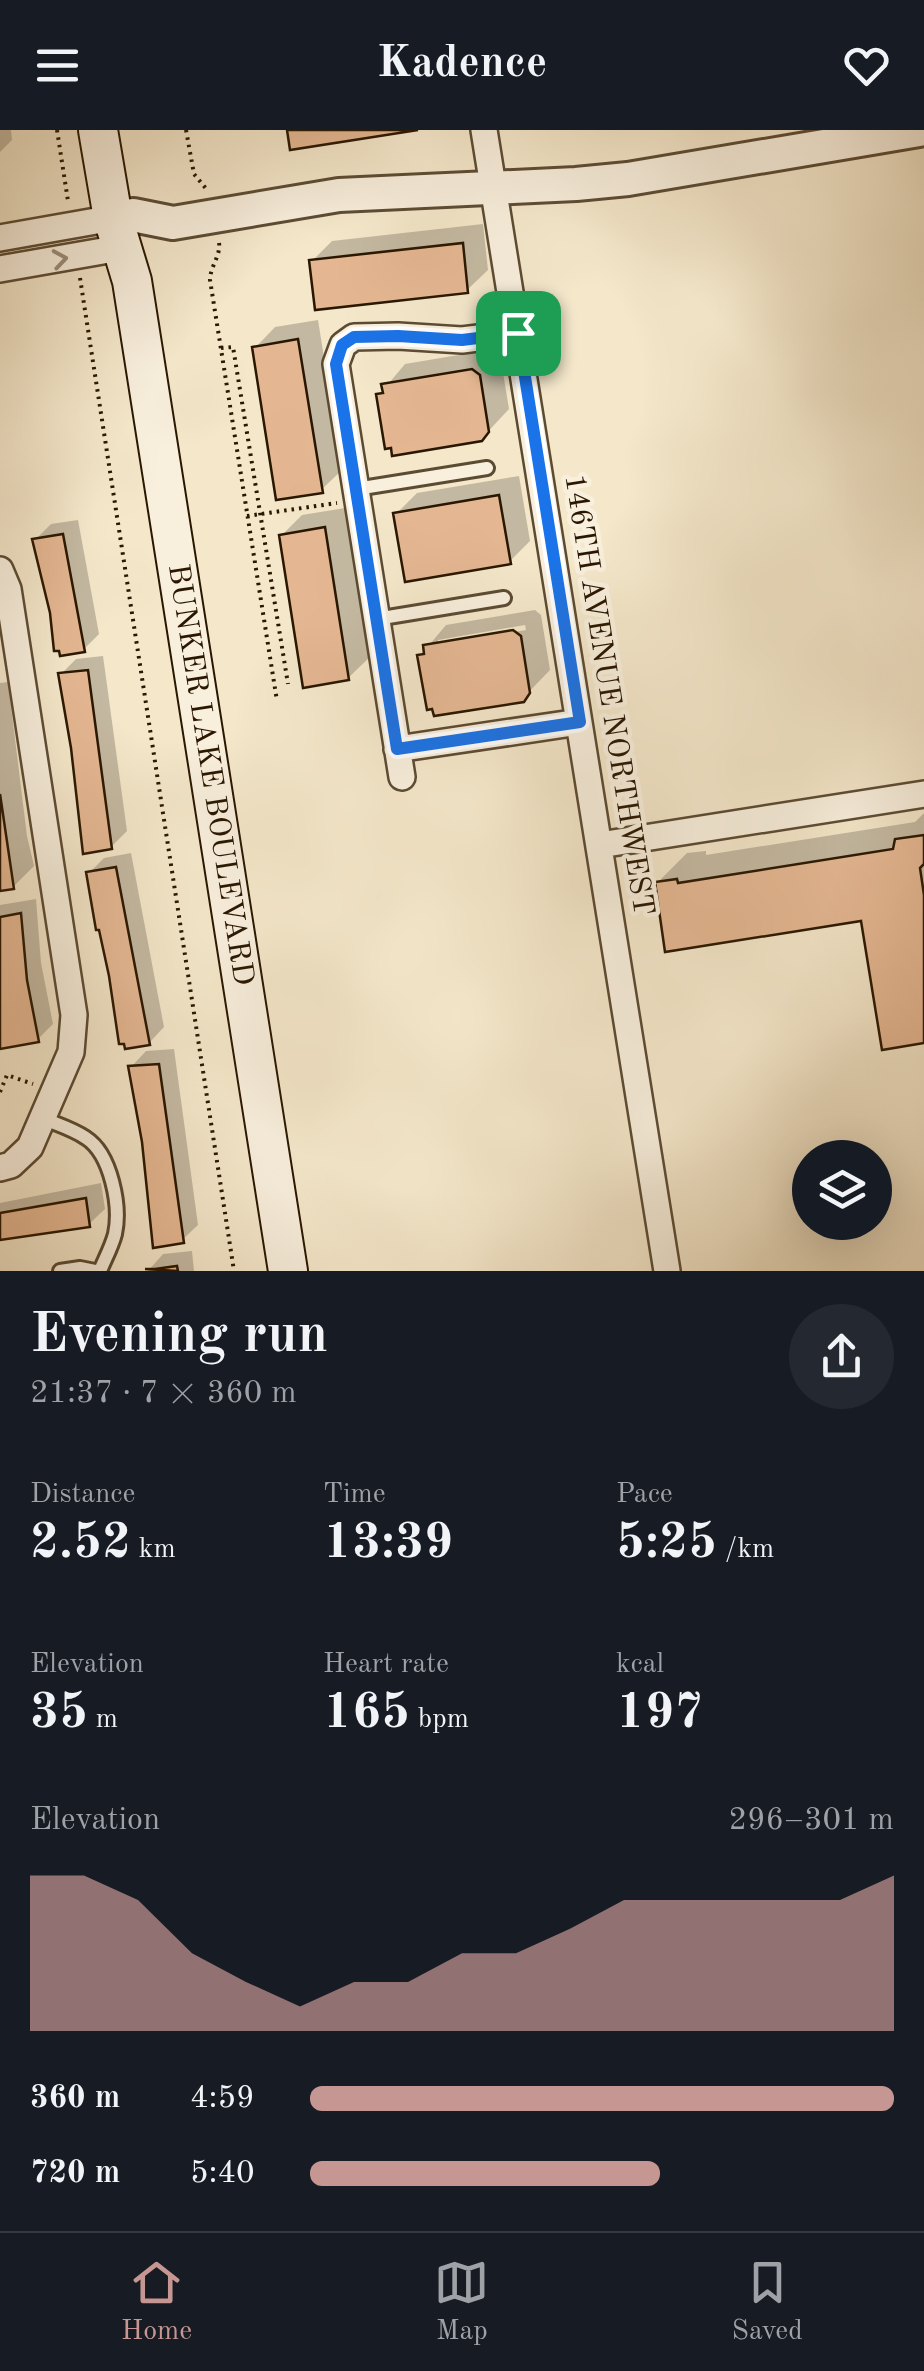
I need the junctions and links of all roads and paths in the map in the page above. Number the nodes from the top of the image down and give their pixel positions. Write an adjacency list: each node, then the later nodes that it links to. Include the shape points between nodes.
1 (57, 130): 8 (path)
2 (98, 130): 11 (main road, BUNKER LAKE BOULEVARD)
3 (120, 130): 11 (main road, BUNKER LAKE BOULEVARD)
4 (186, 130): 9 (path, via 194,174 210,192)
5 (484, 130): 7 (street, 146TH AVENUE NORTHWEST)
6 (920, 130): 7 (street, via 628,179)
7 (494, 186): 9 (street, via 339,195); 14 (street, 146TH AVENUE NORTHWEST)
8 (69, 211)
9 (214, 217): 11 (street, via 173,222); 15 (path, via 220,249 210,280)
10 (0, 238): 11 (street)
11 (126, 242): 13 (street, one-way to 11); 37 (main road, BUNKER LAKE BOULEVARD)
12 (78, 266): 36 (path)
13 (0, 269)
14 (518, 333): 17 (street, via 462,340 354,337 342,345 336,364); 25 (street, 146TH AVENUE NORTHWEST)
15 (221, 348): 18 (path, via 233,347); 19 (path)
16 (487, 468): 17 (lane)
17 (356, 496): 18 (path); 22 (street)
18 (260, 514): 19 (path); 23 (path)
19 (248, 516): 24 (path)
20 (0, 570): 31 (street, via 74,1015 71,1052)
21 (504, 598): 22 (lane)
22 (376, 618): 26 (street)
23 (288, 684)
24 (277, 701)
25 (580, 722): 26 (street); 29 (street, 146TH AVENUE NORTHWEST)
26 (397, 749): 27 (street)
27 (402, 777)
28 (924, 794): 29 (street)
29 (600, 845): 38 (street, 146TH AVENUE NORTHWEST)
30 (1, 1088): 31 (path, via 7,1075)
31 (54, 1092): 32 (street)
32 (42, 1118): 33 (street, via 22,1156); 35 (lane, via 87,1138 108,1167 117,1220)
33 (0, 1168)
34 (60, 1271): 35 (lane)
35 (98, 1271)
36 (234, 1271)
37 (288, 1271)
38 (667, 1271)

